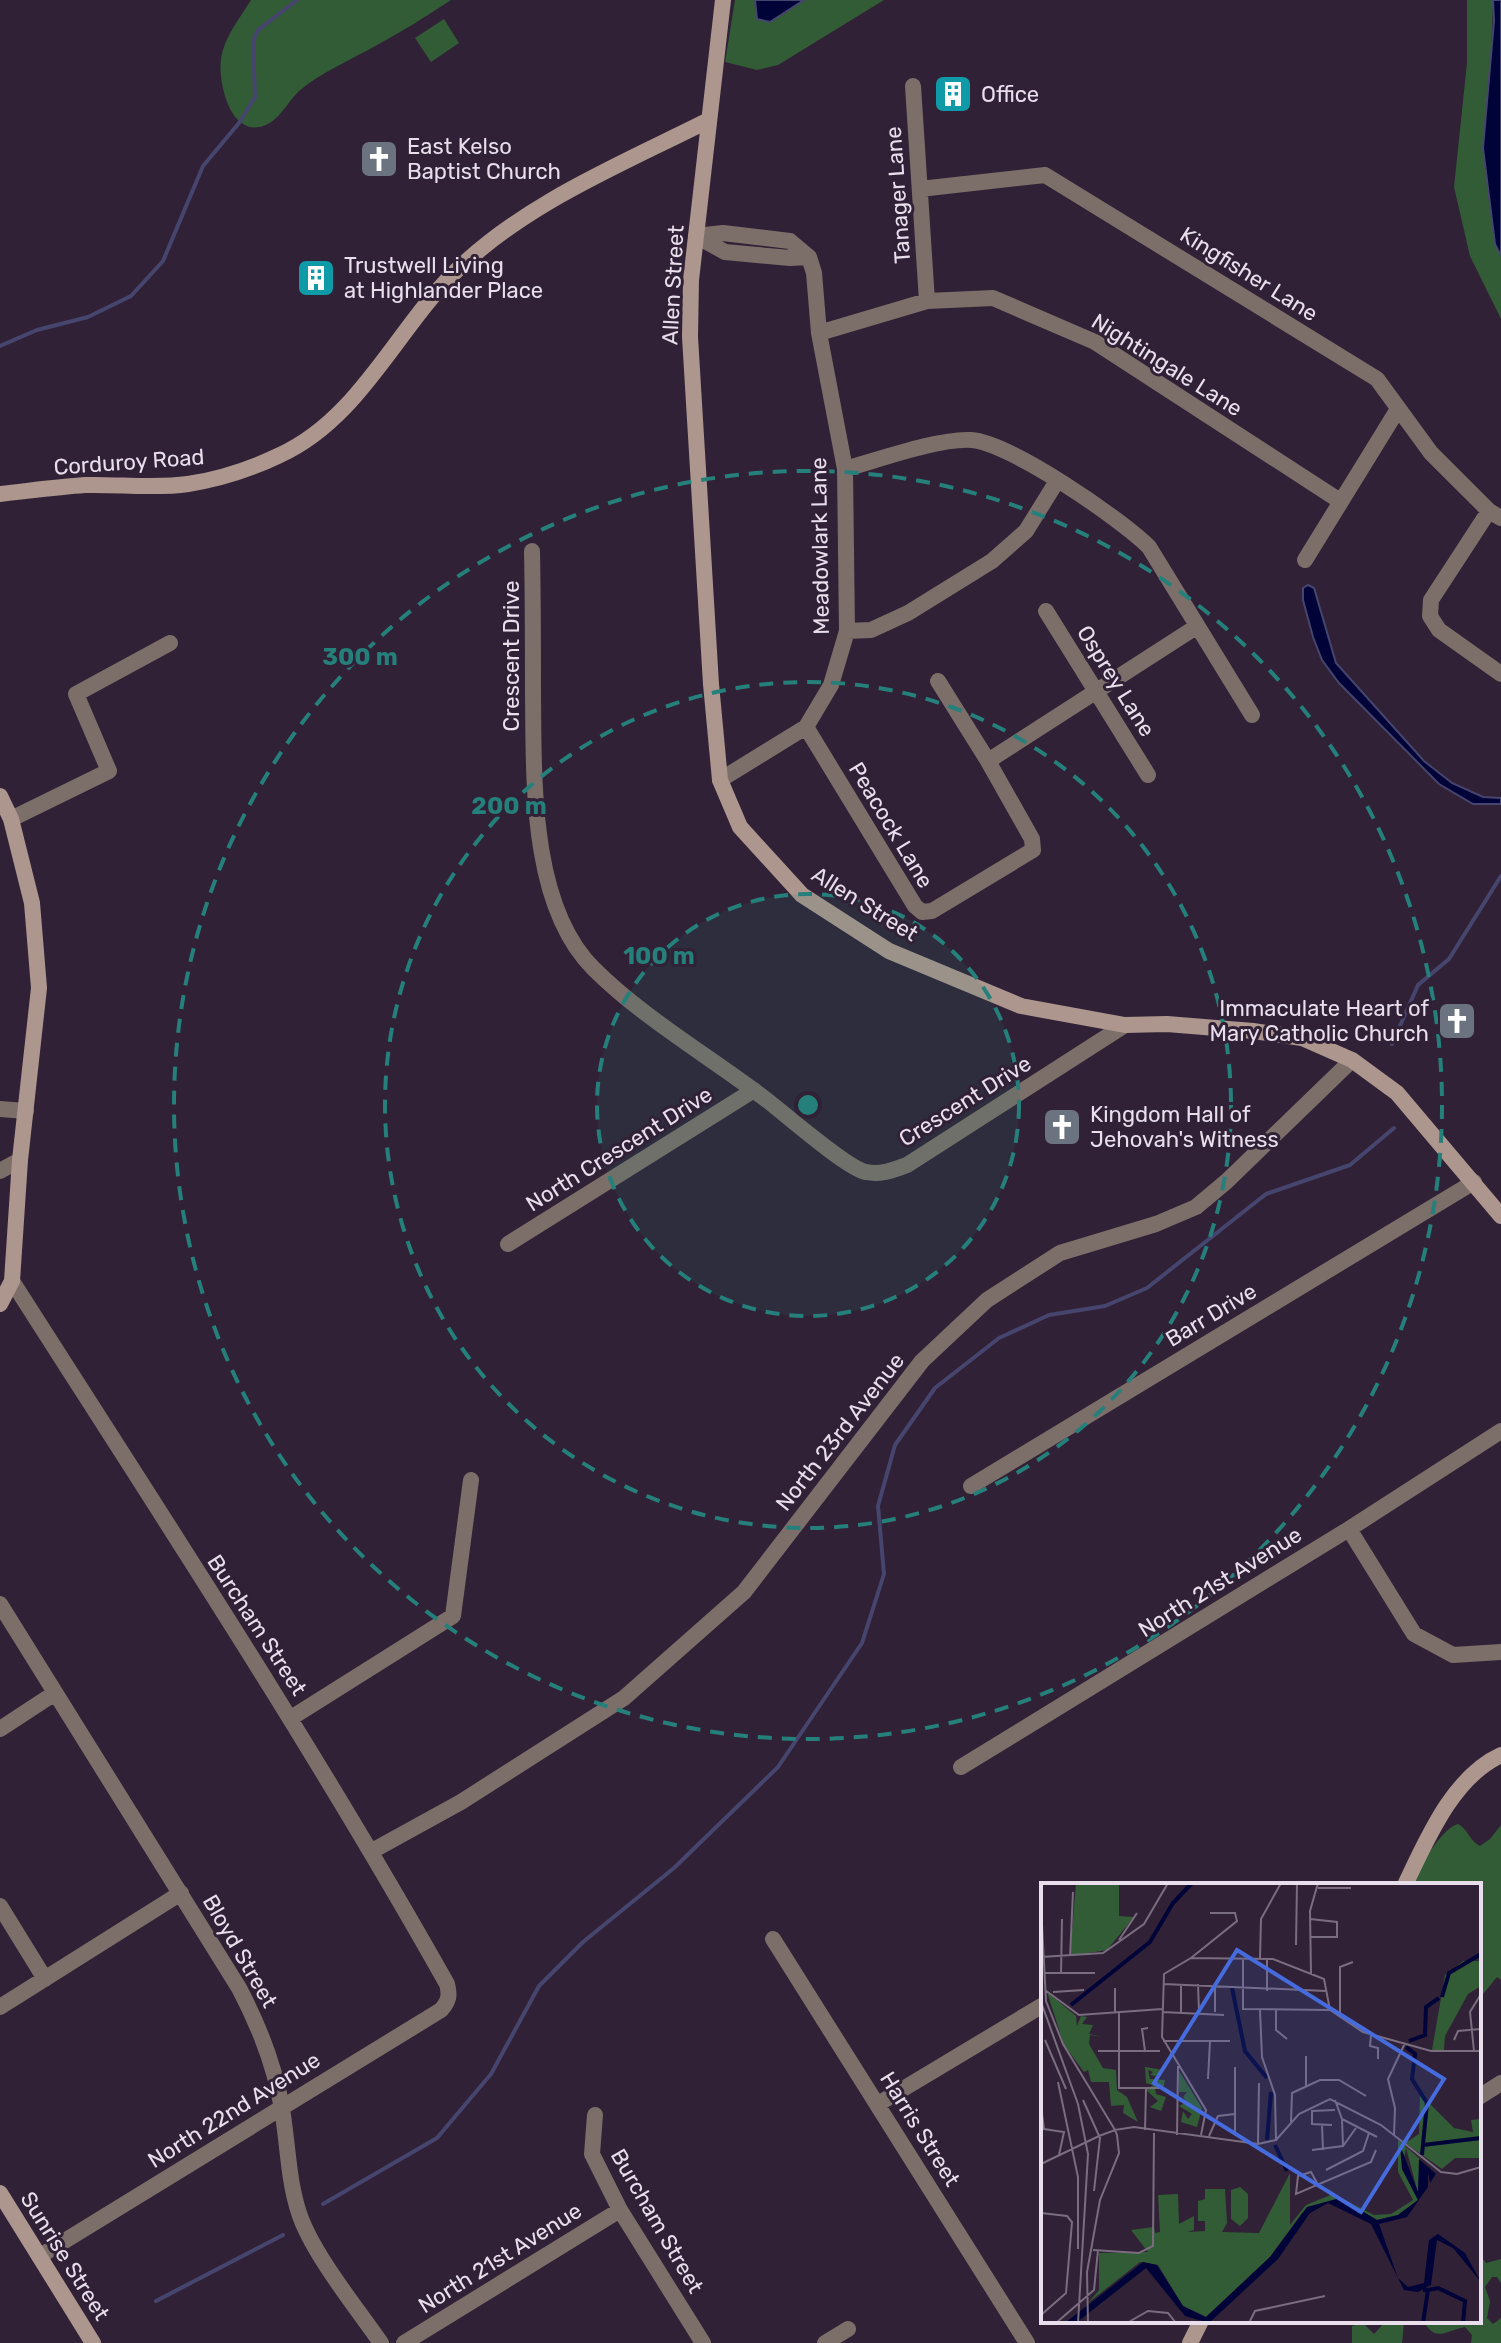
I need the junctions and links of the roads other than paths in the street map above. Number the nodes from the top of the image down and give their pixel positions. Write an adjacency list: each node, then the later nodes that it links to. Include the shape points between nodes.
1 (723, 0): 3 (street, Allen Street)
2 (913, 86): 4 (street, Tanager Lane)
3 (709, 120): 5 (street, Allen Street); 11 (street, Corduroy Road, via 584,183 482,248 427,302 339,414 293,449 238,472 185,485 83,485)
4 (920, 189): 6 (street, Tanager Lane); 8 (street, Kingfisher Lane, via 1045,175 1377,379)
5 (696, 236): 7 (street, Meadowlark Lane, via 725,252 809,257); 27 (street, Allen Street, via 692,399)
6 (927, 301): 7 (street, Nightingale Lane); 12 (street, Nightingale Lane, via 993,298 1095,342)
7 (819, 333): 9 (street, Meadowlark Lane)
8 (1398, 409): 12 (street); 13 (street, Kingfisher Lane, via 1431,453)
9 (845, 469): 10 (street, via 972,440 993,444); 18 (street, Meadowlark Lane)
10 (1057, 481): 17 (street, via 1149,547); 18 (street, via 1026,531 992,561 908,613 871,630)
11 (0, 494)
12 (1340, 501): 15 (street)
13 (1495, 514): 20 (street, via 1431,600 1430,616 1439,630)
14 (532, 551): 32 (street, Crescent Drive, via 534,785 540,852 556,906 592,968)
15 (1305, 560)
16 (1046, 611): 22 (street, Osprey Lane)
17 (1196, 627): 22 (street); 23 (street)
18 (847, 631): 24 (street, Meadowlark Lane, via 831,685)
19 (170, 643): 29 (street, via 76,694 109,771)
20 (1501, 674)
21 (938, 681): 25 (street, Peacock Lane)
22 (1098, 692): 25 (street); 26 (street, Osprey Lane)
23 (1252, 715)
24 (806, 727): 25 (street, Peacock Lane, via 922,912 932,911 1033,850 1032,839); 27 (street, Meadowlark Lane)
25 (988, 761)
26 (1148, 775)
27 (720, 780): 30 (street, Allen Street, via 740,827 802,895 889,951 1021,1006)
28 (0, 796): 29 (street)
29 (11, 819): 34 (street, via 32,903 39,988)
30 (1125, 1025): 31 (street, Allen Street, via 1167,1024 1302,1038); 32 (street, Crescent Drive, via 907,1165 884,1173 863,1172)
31 (1352, 1060): 37 (street, Allen Street, via 1397,1093); 53 (street, North 23rd Avenue, via 1196,1207 1060,1253 987,1300 922,1361 744,1592 624,1698 461,1802)
32 (754, 1090): 39 (street, North Crescent Drive)
33 (0, 1109): 34 (street)
34 (26, 1111): 35 (street)
35 (20, 1160): 36 (street); 40 (street)
36 (0, 1171)
37 (1474, 1182): 38 (street, Allen Street); 44 (street, Barr Drive)
38 (1501, 1216)
39 (508, 1244)
40 (12, 1281): 41 (street); 49 (street, Burcham Street)
41 (0, 1304)
42 (1501, 1431): 45 (street, North 21st Avenue)
43 (471, 1480): 49 (street, via 453,1616)
44 (971, 1486)
45 (1349, 1529): 47 (street, via 1414,1634 1453,1655); 52 (street, North 21st Avenue)
46 (0, 1604): 48 (street, Bloyd Street)
47 (1501, 1652)
48 (55, 1693): 50 (street); 55 (street, Bloyd Street)
49 (291, 1718): 53 (street, Burcham Street)
50 (0, 1729)
51 (1501, 1755): 54 (street, via 1463,1784)
52 (961, 1767)
53 (372, 1851): 59 (street, Burcham Street, via 447,1984)
54 (1406, 1883)
55 (181, 1893): 58 (street); 65 (street, Bloyd Street, via 255,2020)
56 (0, 1906): 58 (street)
57 (773, 1939): 64 (street, Harris Street)
58 (45, 1979): 61 (street)
59 (448, 2000): 65 (street, North 22nd Avenue, via 441,2010)
60 (1041, 2006): 64 (street)
61 (0, 2007)
62 (1501, 2083): 63 (street)
63 (1481, 2096)
64 (878, 2104): 77 (street, Harris Street)
65 (282, 2106): 69 (street, North 22nd Avenue); 73 (street, Bloyd Street, via 299,2215)
66 (595, 2115): 68 (street, Burcham Street, via 592,2154)
67 (0, 2193): 69 (street, Sunrise Street)
68 (620, 2210): 74 (street, North 21st Avenue); 75 (street, Burcham Street)
69 (40, 2256): 72 (street, Sunrise Street)
70 (1200, 2323): 78 (street)
71 (848, 2329): 76 (street)
72 (93, 2343)
73 (381, 2343)
74 (404, 2343)
75 (702, 2343)
76 (825, 2343)
77 (1027, 2343)
78 (1190, 2343)

